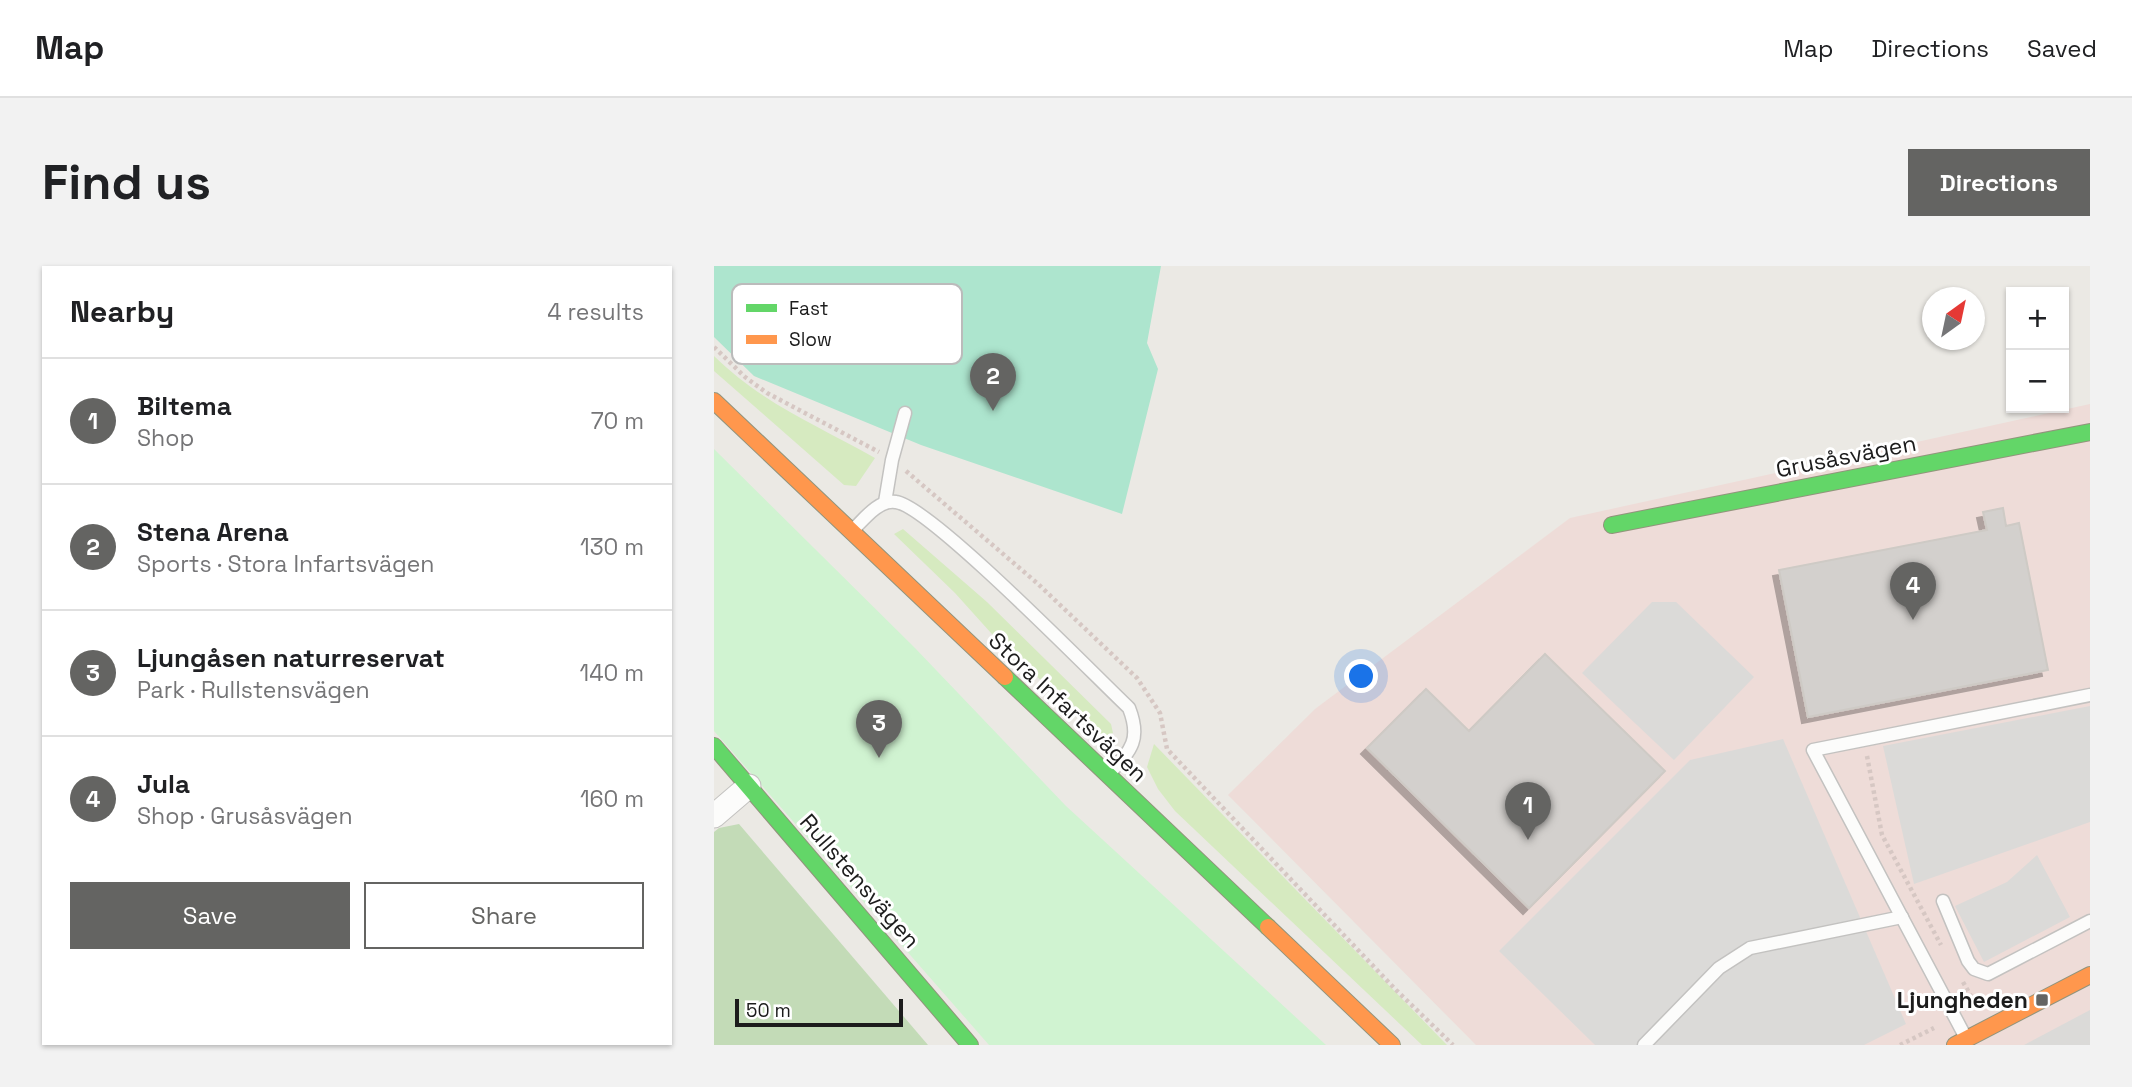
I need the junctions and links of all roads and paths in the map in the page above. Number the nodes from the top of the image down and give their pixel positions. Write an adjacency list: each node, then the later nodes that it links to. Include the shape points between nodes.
1 (714, 401): 6 (street, Stora Infartsvägen)
2 (905, 413): 4 (lane)
3 (2090, 432): 5 (street, Grusåsvägen)
4 (885, 502): 6 (lane); 10 (lane, via 916,510 1129,708 1136,726 1131,750)
5 (1612, 525)
6 (850, 532): 10 (street, Stora Infartsvägen)
7 (2090, 695): 8 (lane)
8 (1864, 739): 14 (lane, via 1813,750); 16 (path, via 1882,835)
9 (714, 746): 11 (street, Rullstensvägen)
10 (1107, 775): 22 (street, Stora Infartsvägen)
11 (749, 786): 12 (street); 21 (street, Rullstensvägen)
12 (714, 816)
13 (1943, 901): 15 (lane, via 1968,961 1988,974)
14 (1902, 917): 20 (lane); 23 (lane, via 1750,948 1719,968)
15 (2090, 921)
16 (1942, 947)
17 (1956, 971): 19 (path)
18 (2090, 975): 20 (street)
19 (1976, 1006)
20 (1964, 1043)
21 (970, 1045)
22 (1392, 1045)
23 (1644, 1045)

